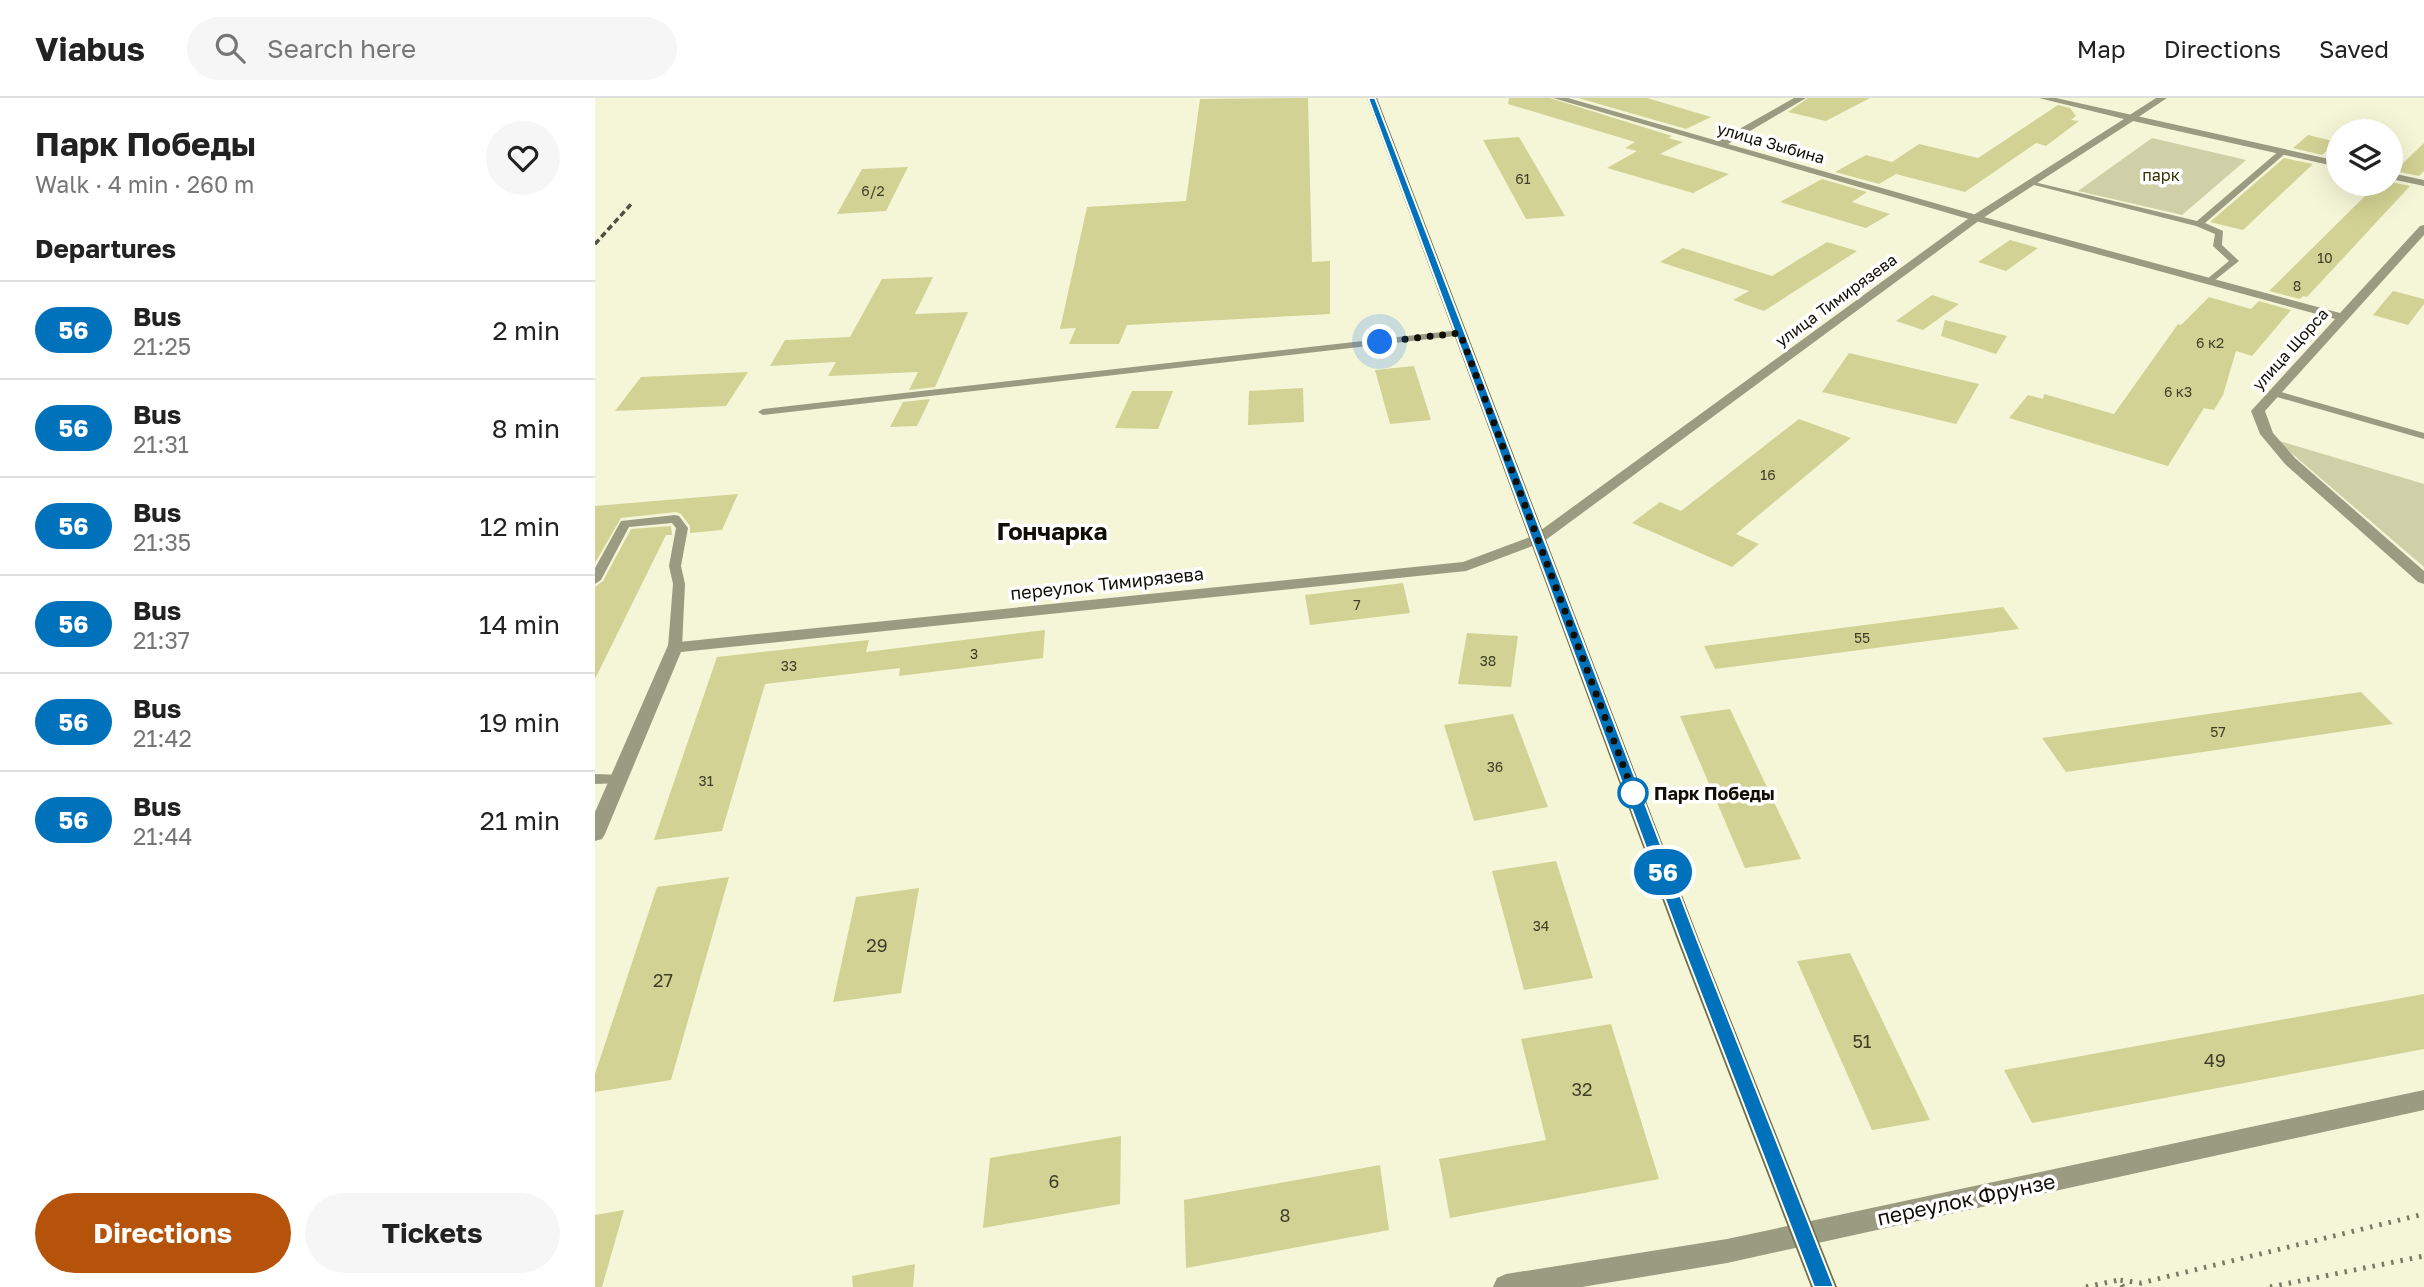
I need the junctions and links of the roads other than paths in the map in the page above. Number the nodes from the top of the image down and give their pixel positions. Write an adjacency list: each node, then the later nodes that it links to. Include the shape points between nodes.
1 (1371, 98): 18 (main road)
2 (1558, 98): 7 (street, улица Зыбина)
3 (1801, 98): 7 (street)
4 (2044, 98): 6 (street)
5 (2162, 98): 6 (street, улица Тимирязева)
6 (2131, 118): 8 (street); 11 (street, улица Тимирязева)
7 (1720, 144): 13 (street, улица Зыбина)
8 (2283, 152): 9 (street); 14 (lane)
9 (2326, 161)
10 (2403, 179): 12 (street)
11 (2031, 183): 13 (street, улица Тимирязева); 14 (lane)
12 (2424, 183)
13 (1976, 218): 16 (street, улица Зыбина); 22 (street, улица Тимирязева)
14 (2199, 223): 16 (lane, via 2220,233 2217,246 2234,261)
15 (2424, 228): 17 (street, улица Щорса)
16 (2210, 281): 17 (street, улица Зыбина)
17 (2342, 317): 19 (street, улица Щорса)
18 (1460, 333): 20 (lane); 22 (main road)
19 (2274, 393): 21 (lane); 23 (street, улица Щорса, via 2258,411 2267,434 2290,461)
20 (763, 412)
21 (2424, 436)
22 (1538, 539): 25 (street, переулок Тимирязева, via 1466,566); 30 (main road)
23 (2424, 579)
24 (595, 580): 25 (lane, via 625,524 675,519 682,528 675,566 679,584)
25 (675, 647): 27 (street)
26 (595, 779): 27 (lane)
27 (619, 779): 28 (street)
28 (595, 834)
29 (2424, 1100): 30 (street, переулок Фрунзе)
30 (1805, 1235): 31 (street, переулок Фрунзе); 32 (main road)
31 (1506, 1287)
32 (1824, 1287)

